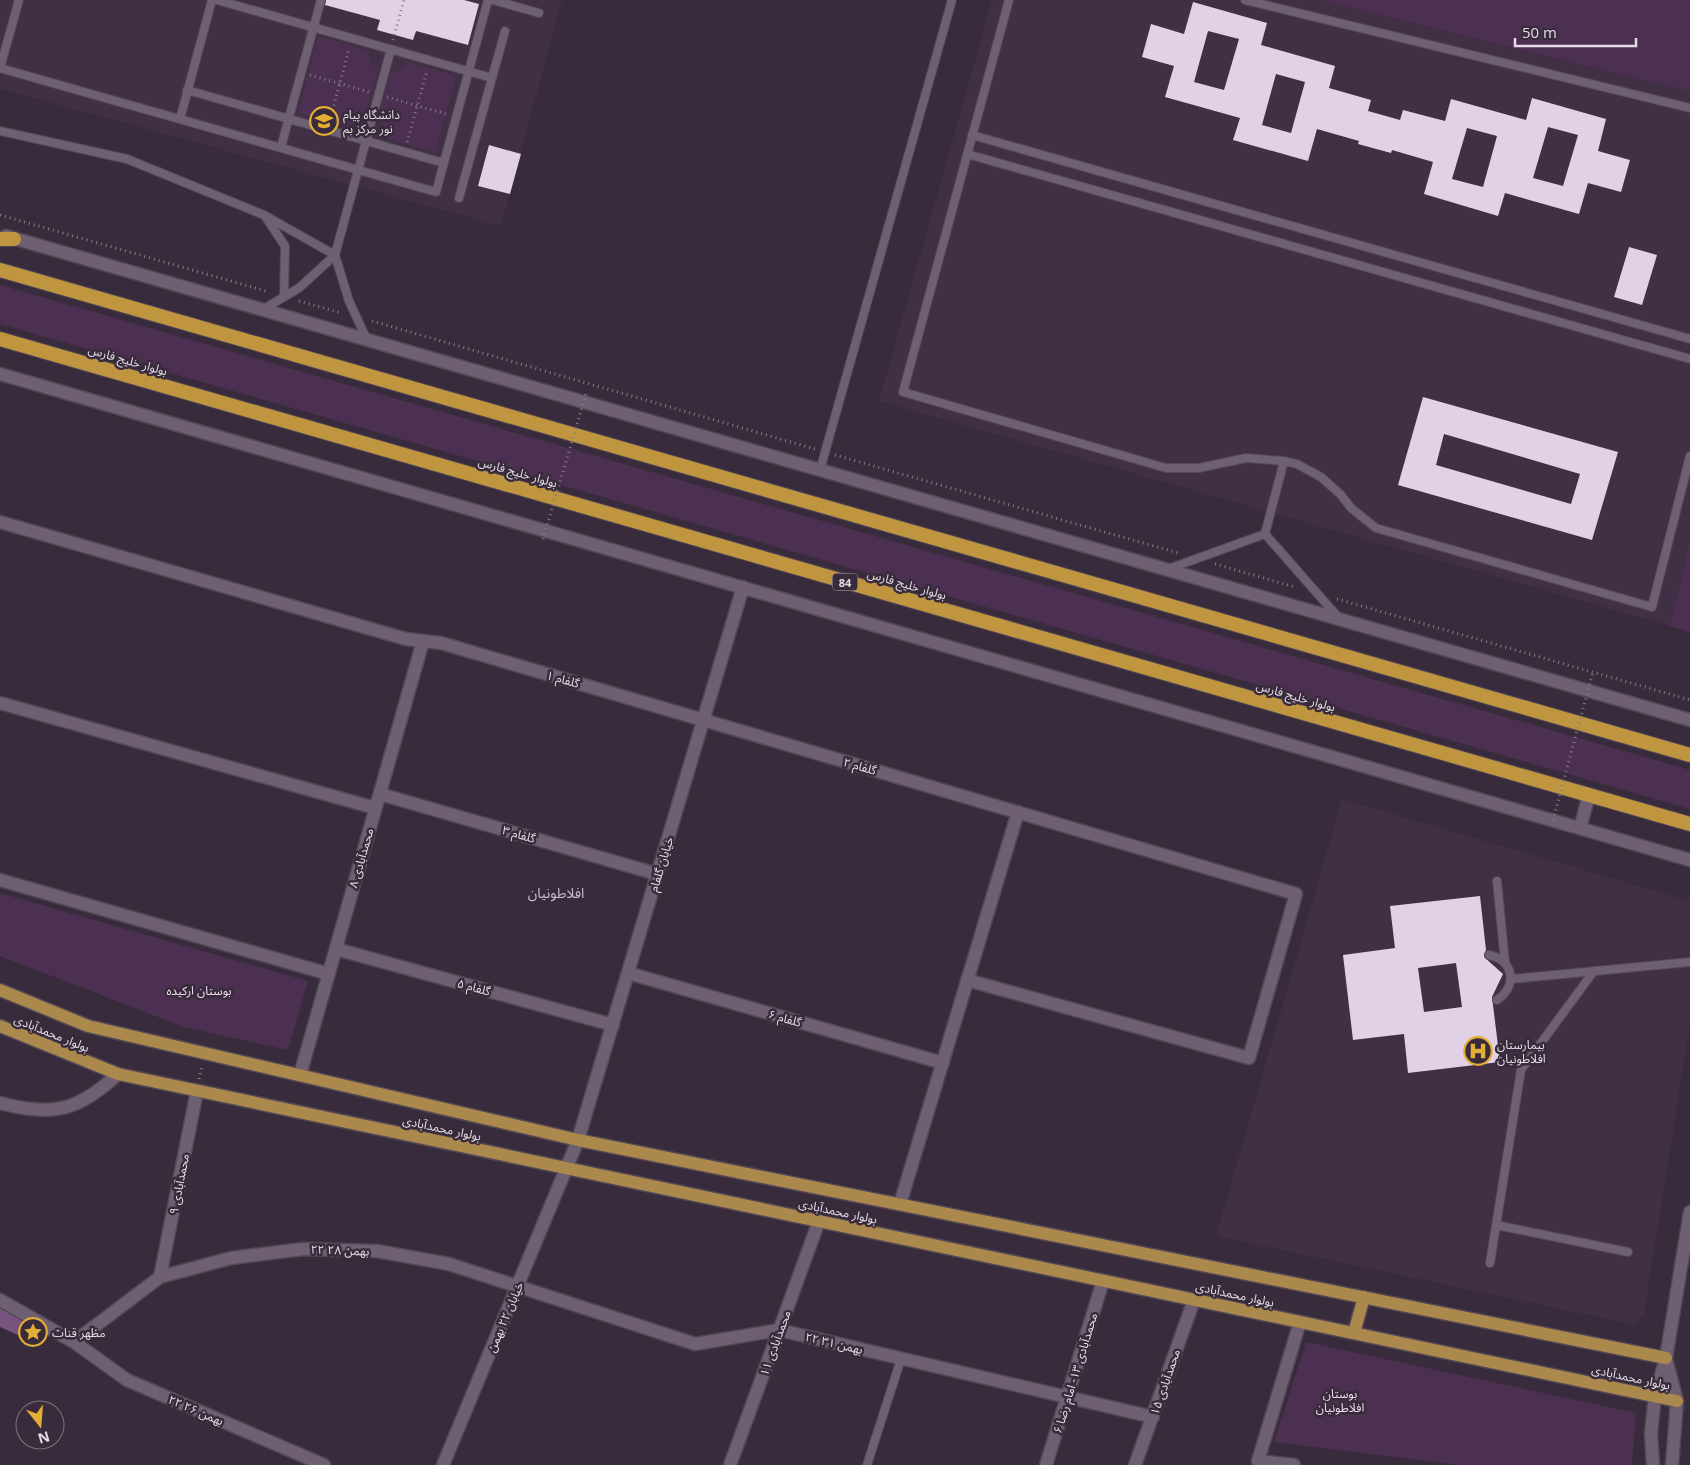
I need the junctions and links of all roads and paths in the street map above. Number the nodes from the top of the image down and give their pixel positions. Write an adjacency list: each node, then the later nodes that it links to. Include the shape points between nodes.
1 (19, 0): 22 (lane, via 0,68)
2 (212, 0): 20 (lane)
3 (217, 0): 12 (lane)
4 (321, 0): 12 (lane)
5 (404, 0): 14 (path)
6 (488, 0): 18 (lane)
7 (493, 0): 11 (lane)
8 (952, 0): 50 (lane)
9 (1009, 0): 26 (lane)
10 (1245, 0): 21 (lane)
11 (539, 13)
12 (314, 28): 15 (lane); 23 (lane)
13 (505, 31): 19 (lane)
14 (395, 35)
15 (352, 38): 16 (lane); 24 (path)
16 (391, 49): 17 (lane); 27 (lane)
17 (429, 60): 18 (lane); 29 (path)
18 (469, 72): 19 (lane); 31 (lane)
19 (492, 78): 33 (lane)
20 (188, 90): 22 (lane); 23 (lane)
21 (1690, 108)
22 (180, 119): 28 (lane)
23 (288, 119): 24 (lane); 28 (lane)
24 (327, 130): 27 (lane)
25 (0, 131): 35 (lane, via 127,159)
26 (972, 135): 30 (lane); 45 (lane)
27 (366, 141): 29 (lane); 32 (lane)
28 (281, 147): 32 (lane)
29 (404, 152): 31 (lane)
30 (967, 154): 47 (lane); 52 (lane, via 902,392 1166,468 1199,468 1246,458)
31 (444, 163): 32 (lane, via 436,192)
32 (358, 169): 39 (lane)
33 (459, 198)
34 (0, 215): 41 (path)
35 (264, 215): 39 (lane); 41 (lane, via 285,246)
36 (0, 235): 38 (street)
37 (0, 239): 38 (highway)
38 (14, 239): 42 (street)
39 (335, 255): 41 (lane, via 299,288); 43 (lane)
40 (0, 270): 68 (highway)
41 (284, 296): 42 (lane); 43 (path)
42 (262, 310): 46 (street)
43 (356, 317): 46 (lane); 50 (path)
44 (0, 339): 70 (highway, بولوار خلیج فارس / 84)
45 (1690, 339)
46 (367, 340): 53 (street)
47 (1690, 359)
48 (0, 374): 59 (street)
49 (587, 391): 56 (path, bridge)
50 (825, 452): 53 (lane); 57 (path)
51 (1690, 456): 52 (lane, via 1652,607 1376,528 1350,508 1321,477)
52 (1284, 461): 55 (lane)
53 (820, 470): 58 (street)
54 (0, 522): 62 (street, گلفام ۱, via 406,639)
55 (1265, 534): 57 (lane); 60 (lane)
56 (544, 539)
57 (1197, 559): 58 (lane); 60 (path)
58 (1166, 570): 61 (street)
59 (743, 587): 66 (street, خیابان گلفام); 73 (street)
60 (1317, 593): 61 (lane); 63 (path)
61 (1341, 620): 67 (street)
62 (423, 641): 66 (street, گلفام ۱, via 441,643); 69 (street, محمدآبادی ۸)
63 (1593, 672): 64 (path); 73 (path, bridge)
64 (1690, 700)
65 (0, 703): 71 (street)
66 (703, 720): 72 (street, گلفام ۲); 77 (street, خیابان گلفام)
67 (1690, 720)
68 (1690, 755)
69 (380, 794): 71 (street, محمدآبادی ۸); 77 (street, گلفام ۳)
70 (1589, 795): 74 (highway, بولوار خلیج فارس / 84); 75 (street)
71 (376, 808): 80 (street, محمدآبادی ۸)
72 (1018, 812): 88 (street); 88 (street, گلفام ۲, via 1296,894 1251,1049 1248,1058)
73 (1553, 820): 75 (street)
74 (1690, 824)
75 (1580, 828): 76 (street)
76 (1690, 860)
77 (658, 874): 85 (street, خیابان گلفام)
78 (0, 880): 86 (street)
79 (1498, 881): 82 (lane)
80 (336, 948): 86 (street, محمدآبادی ۸); 91 (street, گلفام ۵)
81 (1489, 955): 82 (lane)
82 (1505, 962): 87 (lane)
83 (1690, 962): 84 (lane)
84 (1594, 971): 87 (lane); 104 (lane, via 1521,1070)
85 (628, 973): 91 (street, خیابان گلفام); 94 (street, گلفام ۶)
86 (328, 974): 96 (street, محمدآبادی ۸)
87 (1512, 979): 90 (lane, via 1505,995)
88 (968, 980): 94 (street)
89 (0, 990): 93 (main road, بولوار محمدآبادی, via 88,1026)
90 (1497, 1000)
91 (612, 1025): 99 (street, خیابان گلفام)
92 (0, 1026): 95 (main road, بولوار محمدآبادی)
93 (204, 1053): 96 (main road, بولوار محمدآبادی); 97 (path)
94 (943, 1063): 101 (street)
95 (118, 1074): 97 (main road, بولوار محمدآبادی); 98 (street, via 96,1095 55,1110 32,1111)
96 (300, 1075): 99 (main road, بولوار محمدآبادی)
97 (197, 1091): 100 (main road, بولوار محمدآبادی); 107 (street, محمدآبادی ۹)
98 (0, 1103)
99 (578, 1140): 100 (street, خیابان ۲۲ بهمن); 101 (main road, بولوار محمدآبادی)
100 (568, 1168): 103 (main road, بولوار محمدآبادی); 109 (street, خیابان ۲۲ بهمن)
101 (900, 1204): 110 (main road, بولوار محمدآبادی)
102 (1690, 1212): 117 (street)
103 (819, 1221): 108 (main road, بولوار محمدآبادی); 114 (street, محمدآبادی ۱۱)
104 (1496, 1225): 105 (lane); 106 (lane)
105 (1628, 1252)
106 (1490, 1263)
107 (160, 1277): 109 (street, ۲۲ بهمن ۲۸, via 231,1258 304,1249 376,1251 449,1264); 116 (street)
108 (1104, 1280): 112 (main road, بولوار محمدآبادی); 120 (street, محمدآبادی ۱۳- امام رضا ۶)
109 (518, 1287): 114 (street, ۲۲ بهمن ۳۱, via 695,1344); 124 (street, خیابان ۲۲ بهمن)
110 (1364, 1297): 115 (main road); 117 (main road, بولوار محمدآبادی)
111 (0, 1300): 116 (street, ۲۲ بهمن ۲۶)
112 (1194, 1300): 113 (main road, بولوار محمدآبادی); 122 (street, محمدآبادی ۱۵)
113 (1300, 1322): 115 (main road, بولوار محمدآبادی); 129 (street, via 1258,1461)
114 (780, 1330): 118 (street, ۲۲ بهمن ۳۱); 125 (street, محمدآبادی ۱۱)
115 (1354, 1333): 119 (main road, بولوار محمدآبادی)
116 (74, 1342): 123 (street, ۲۲ بهمن ۲۶, via 127,1380)
117 (1666, 1358): 119 (street); 121 (street)
118 (901, 1359): 120 (street, ۲۲ بهمن ۳۱); 126 (lane)
119 (1655, 1396): 121 (main road, بولوار محمدآبادی); 130 (street, via 1651,1433)
120 (1067, 1397): 122 (street, ۲۲ بهمن ۳۱); 127 (street, محمدآبادی ۱۳- امام رضا ۶)
121 (1677, 1401): 131 (street)
122 (1153, 1417): 128 (street, محمدآبادی ۱۵)
123 (324, 1465)
124 (443, 1465)
125 (730, 1465)
126 (867, 1465)
127 (1046, 1465)
128 (1136, 1465)
129 (1294, 1465)
130 (1653, 1465)
131 (1672, 1465)

